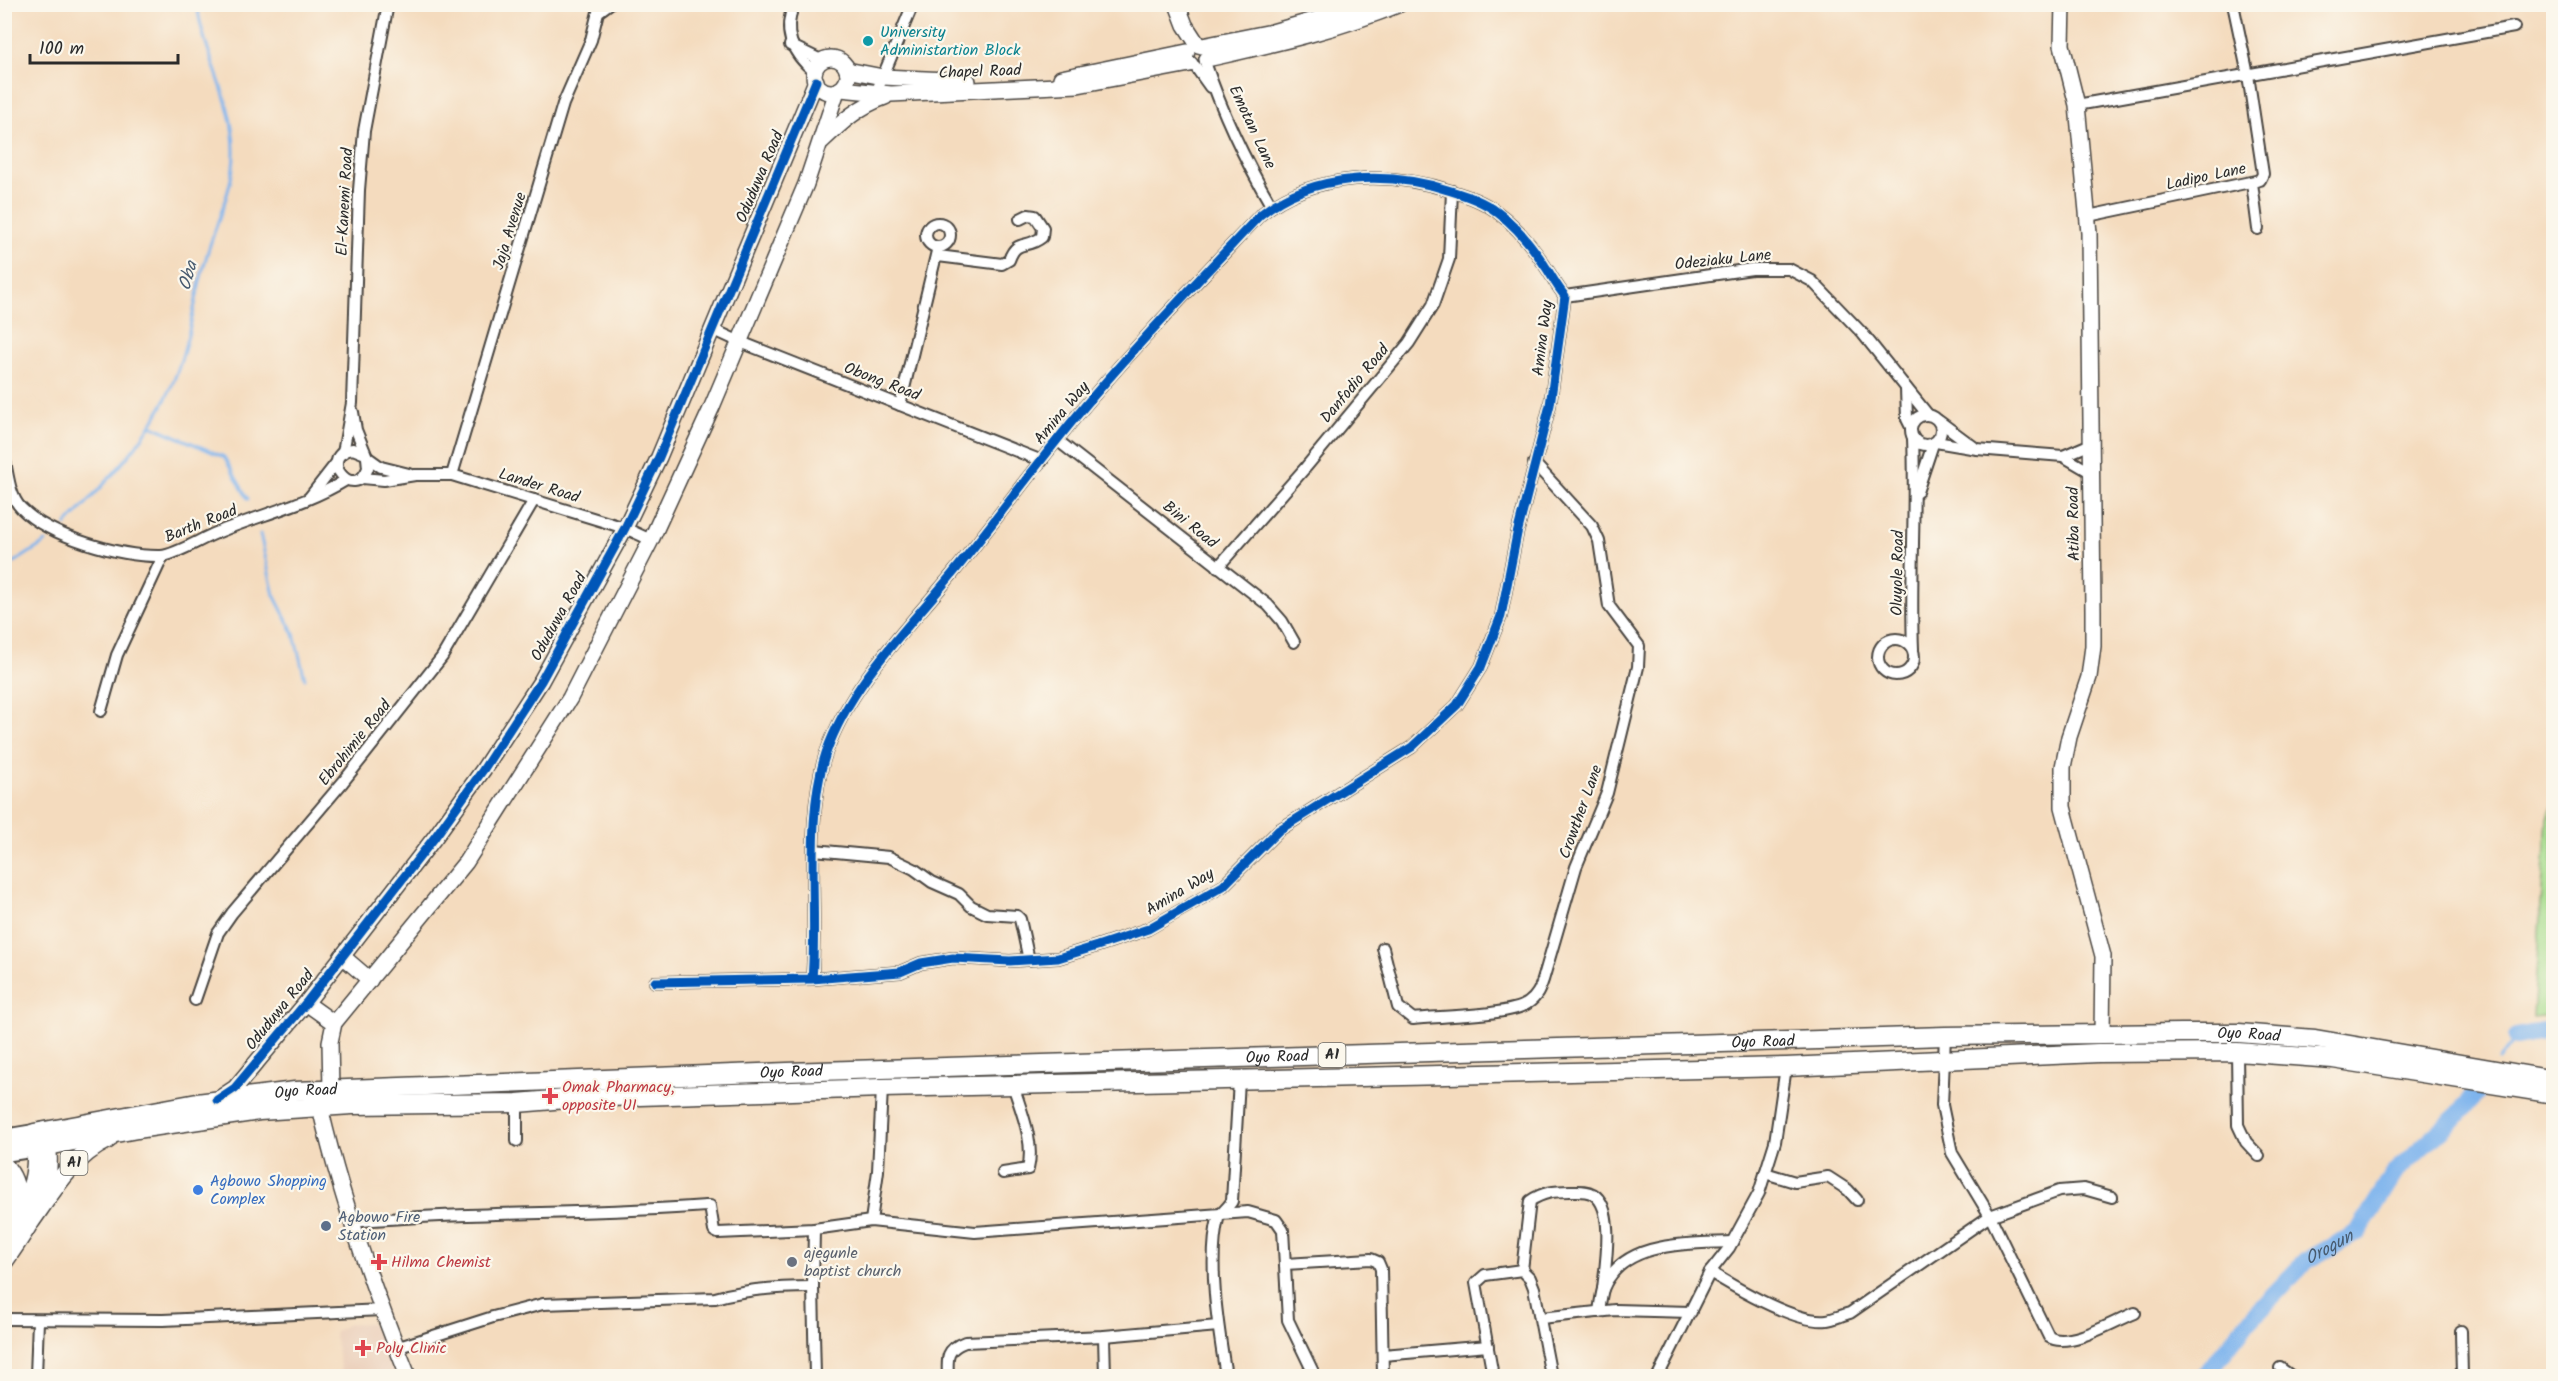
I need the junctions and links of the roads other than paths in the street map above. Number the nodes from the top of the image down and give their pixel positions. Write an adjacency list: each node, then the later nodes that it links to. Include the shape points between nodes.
1 (388, 4): 30 (street, El-Kanemi Road, via 364,131)
2 (609, 4): 47 (street, Jaja Avenue, via 598,12 591,40 563,104)
3 (794, 4): 13 (street, via 790,45 800,60)
4 (913, 4): 15 (street)
5 (1177, 4): 11 (street)
6 (1371, 4): 11 (street, Chapel Road)
7 (1400, 4): 11 (street, Chapel Road, via 1318,33)
8 (2063, 4): 18 (street, Atiba Road, via 2062,45)
9 (2233, 4): 14 (street, Ladipo Lane)
10 (2514, 27): 14 (street)
11 (1197, 55): 15 (street, Chapel Road, via 1044,79 978,82); 17 (street, Chapel Road, via 1077,85); 22 (street, Emotan Lane)
12 (847, 70): 13 (street, via 835,59); 15 (street, Chapel Road); 16 (street, via 847,81)
13 (818, 71): 16 (street, via 827,92); 27 (street, Oduduwa Road)
14 (2248, 75): 18 (street); 20 (street, Ladipo Lane, via 2263,174)
15 (883, 77): 17 (street)
16 (839, 90): 17 (street, Chapel Road); 19 (street)
17 (883, 94): 19 (street, via 851,113)
18 (2077, 105): 23 (street, Atiba Road)
19 (820, 143): 28 (street)
20 (2252, 183): 23 (street, Ladipo Lane); 25 (street)
21 (1452, 191): 22 (street, Amina Way, via 1411,180 1361,177 1328,183); 26 (street, Amina Way, via 1497,212 1526,242); 56 (street, Danfodio Road, via 1449,259 1433,304 1409,343)
22 (1271, 205): 35 (street, Amina Way)
23 (2088, 216): 37 (street, Atiba Road)
24 (1020, 219): 31 (street, via 1035,216 1043,228 1042,237 1033,244 1018,245 1002,264 938,252)
25 (2258, 229)
26 (1565, 296): 29 (street, Odeziaku Lane, via 1752,269 1789,269 1820,288); 44 (street, Amina Way, via 1550,405)
27 (712, 328): 28 (street, Obong Road); 53 (street, Oduduwa Road)
28 (738, 341): 31 (street, Obong Road); 54 (street)
29 (1906, 388): 32 (street, Odeziaku Lane); 34 (street)
30 (352, 403): 39 (street, El-Kanemi Road); 42 (street, El-Kanemi Road)
31 (900, 405): 43 (street, Obong Road)
32 (1928, 415): 33 (street); 34 (street, via 1917,417)
33 (1939, 421): 36 (street, via 1941,428); 38 (street)
34 (1912, 433): 36 (street, via 1918,444); 51 (street, Oluyole Road)
35 (1057, 440): 43 (street, Amina Way); 56 (street, Bini Road)
36 (1935, 443): 38 (street); 51 (street, Oluyole Road)
37 (2091, 444): 40 (street); 45 (street, Atiba Road)
38 (1977, 449): 40 (street)
39 (365, 455): 42 (street, via 353,449); 46 (street, Lander Road, via 381,467); 48 (street, via 368,468)
40 (2063, 456): 45 (street)
41 (4, 457): 55 (street, Barth Road, via 11,489 20,507 40,521 71,539 115,551)
42 (340, 457): 49 (street, via 338,472); 50 (street)
43 (1042, 461): 60 (street, Amina Way, via 856,694 836,729 821,771)
44 (1534, 463): 61 (street, Crowther Lane, via 1592,526 1599,541 1609,606 1639,646 1638,667 1607,793 1576,867 1538,994 1528,1003 1505,1010 1413,1019 1398,1007); 63 (street, Amina Way, via 1501,616 1481,667 1457,705 1412,747 1279,830 1223,886 1148,929 1058,958)
45 (2092, 473): 70 (street, Atiba Road, via 2093,646 2089,677 2063,767 2063,807 2103,956)
46 (415, 475): 47 (street, Lander Road); 48 (street, Lander Road, via 384,480)
47 (452, 475): 52 (street, Lander Road)
48 (362, 478): 49 (street)
49 (346, 480): 50 (street, Barth Road)
50 (309, 498): 55 (street, Barth Road)
51 (1915, 498): 58 (street, Oluyole Road, via 1910,590)
52 (534, 500): 53 (street, Lander Road); 67 (street, Ebrohimie Road, via 442,657 218,933)
53 (625, 528): 54 (street, Lander Road); 62 (street, Oduduwa Road, via 541,681 483,770)
54 (651, 540): 65 (street, via 570,698 512,793 466,862)
55 (163, 556): 59 (street, via 117,655)
56 (1218, 567): 57 (street, Bini Road, via 1268,605)
57 (1294, 642)
58 (1914, 648)
59 (101, 711)
60 (814, 850): 63 (street, via 889,858 959,894 987,914 1017,916); 64 (street, Amina Way)
61 (1383, 948)
62 (342, 956): 65 (street); 68 (street, Oduduwa Road)
63 (1029, 960): 64 (street, Amina Way, via 953,958 921,963 900,972)
64 (812, 979): 66 (street, Amina Way)
65 (370, 980): 69 (street)
66 (655, 982)
67 (195, 1000)
68 (306, 1003): 69 (street); 84 (street, Oduduwa Road, via 235,1088)
69 (334, 1023): 81 (street, via 330,1042)
70 (2102, 1035): 71 (highway, Oyo Road / A1); 72 (highway, Oyo Road / A1, via 2193,1033)
71 (1945, 1036): 74 (street); 76 (highway, Oyo Road / A1)
72 (2277, 1045): 73 (highway, Oyo Road / A1); 78 (highway, Oyo Road / A1, via 2315,1039); 83 (highway, Oyo Road / A1)
73 (2237, 1052): 74 (highway, Oyo Road / A1); 94 (street, via 2238,1125)
74 (1945, 1058): 75 (highway, Oyo Road / A1); 101 (street, via 1942,1106 1952,1153)
75 (1786, 1067): 77 (highway, Oyo Road / A1); 97 (street)
76 (742, 1074): 81 (highway, Oyo Road / A1); 82 (highway)
77 (1239, 1080): 79 (highway, Oyo Road / A1); 100 (street, via 1232,1201)
78 (2553, 1080)
79 (1013, 1085): 80 (highway, Oyo Road / A1); 96 (street, via 1030,1161 1028,1169)
80 (882, 1088): 82 (highway, Oyo Road / A1); 102 (street)
81 (332, 1090): 85 (highway, Oyo Road / A1); 88 (highway, via 323,1096 290,1102)
82 (743, 1093): 86 (highway, Oyo Road / A1)
83 (2553, 1094)
84 (217, 1100): 85 (highway, Oyo Road / A1); 91 (highway, Oyo Road / A1, via 110,1119)
85 (258, 1103): 88 (highway, Oyo Road / A1); 89 (highway, Oyo Road / A1)
86 (517, 1103): 87 (highway, Oyo Road / A1); 92 (street)
87 (320, 1107): 88 (highway, Oyo Road / A1); 104 (street)
88 (286, 1109)
89 (137, 1129): 91 (highway, A1); 103 (highway, A1, via 107,1139 82,1155)
90 (4, 1138): 91 (main road, A1)
91 (41, 1140): 93 (main road, A1); 103 (highway, A1, via 49,1168 47,1185); 107 (highway, A1, via 30,1198)
92 (517, 1141)
93 (4, 1153)
94 (2259, 1156)
95 (4, 1166): 106 (highway, via 12,1176 17,1194)
96 (1003, 1173)
97 (1765, 1173): 99 (street, via 1795,1182 1828,1177); 108 (street, via 1759,1193)
98 (2112, 1197): 101 (street, via 2084,1189 2059,1191)
99 (1857, 1200)
100 (1219, 1216): 102 (street, via 975,1232); 110 (street, via 1248,1212 1276,1220 1283,1230); 122 (street, via 1214,1264)
101 (1990, 1216): 112 (street, via 1850,1313 1826,1320 1801,1316 1753,1297); 118 (street, via 2049,1337 2055,1341 2070,1340)
102 (871, 1221): 105 (street)
103 (30, 1222): 109 (highway, A1)
104 (351, 1222): 105 (street, via 412,1216 711,1206 714,1231 718,1233); 115 (street)
105 (814, 1229): 113 (street)
106 (4, 1233)
107 (4, 1238)
108 (1732, 1242): 112 (street); 114 (street, via 1642,1252 1624,1262)
109 (4, 1262)
110 (1286, 1264): 127 (street, via 1371,1259 1378,1262); 135 (street, via 1288,1320)
111 (1522, 1270): 114 (street, via 1530,1201 1551,1191 1585,1191 1601,1203 1608,1228); 119 (street, via 1530,1278); 125 (street, via 1485,1275 1476,1283)
112 (1710, 1272): 117 (street)
113 (813, 1287): 126 (street, via 756,1289 714,1298 543,1304); 131 (street)
114 (1604, 1289): 116 (street)
115 (382, 1310): 121 (street, via 163,1320); 126 (street)
116 (1599, 1312): 117 (street); 119 (street)
117 (1691, 1312): 139 (street)
118 (2135, 1313)
119 (1541, 1318): 138 (street)
120 (4, 1319): 121 (street)
121 (38, 1320): 129 (street)
122 (1218, 1326): 124 (street); 134 (street)
123 (2461, 1331): 141 (street)
124 (1104, 1336): 132 (street, via 965,1341 954,1346 947,1360); 133 (street)
125 (1488, 1347): 127 (street); 137 (street)
126 (396, 1348): 130 (street)
127 (1383, 1355): 136 (street)
128 (2280, 1368): 140 (street)
129 (36, 1377)
130 (408, 1377)
131 (815, 1377)
132 (948, 1377)
133 (1105, 1377)
134 (1226, 1377)
135 (1315, 1377)
136 (1383, 1377)
137 (1493, 1377)
138 (1551, 1377)
139 (1658, 1377)
140 (2291, 1377)
141 (2462, 1377)

